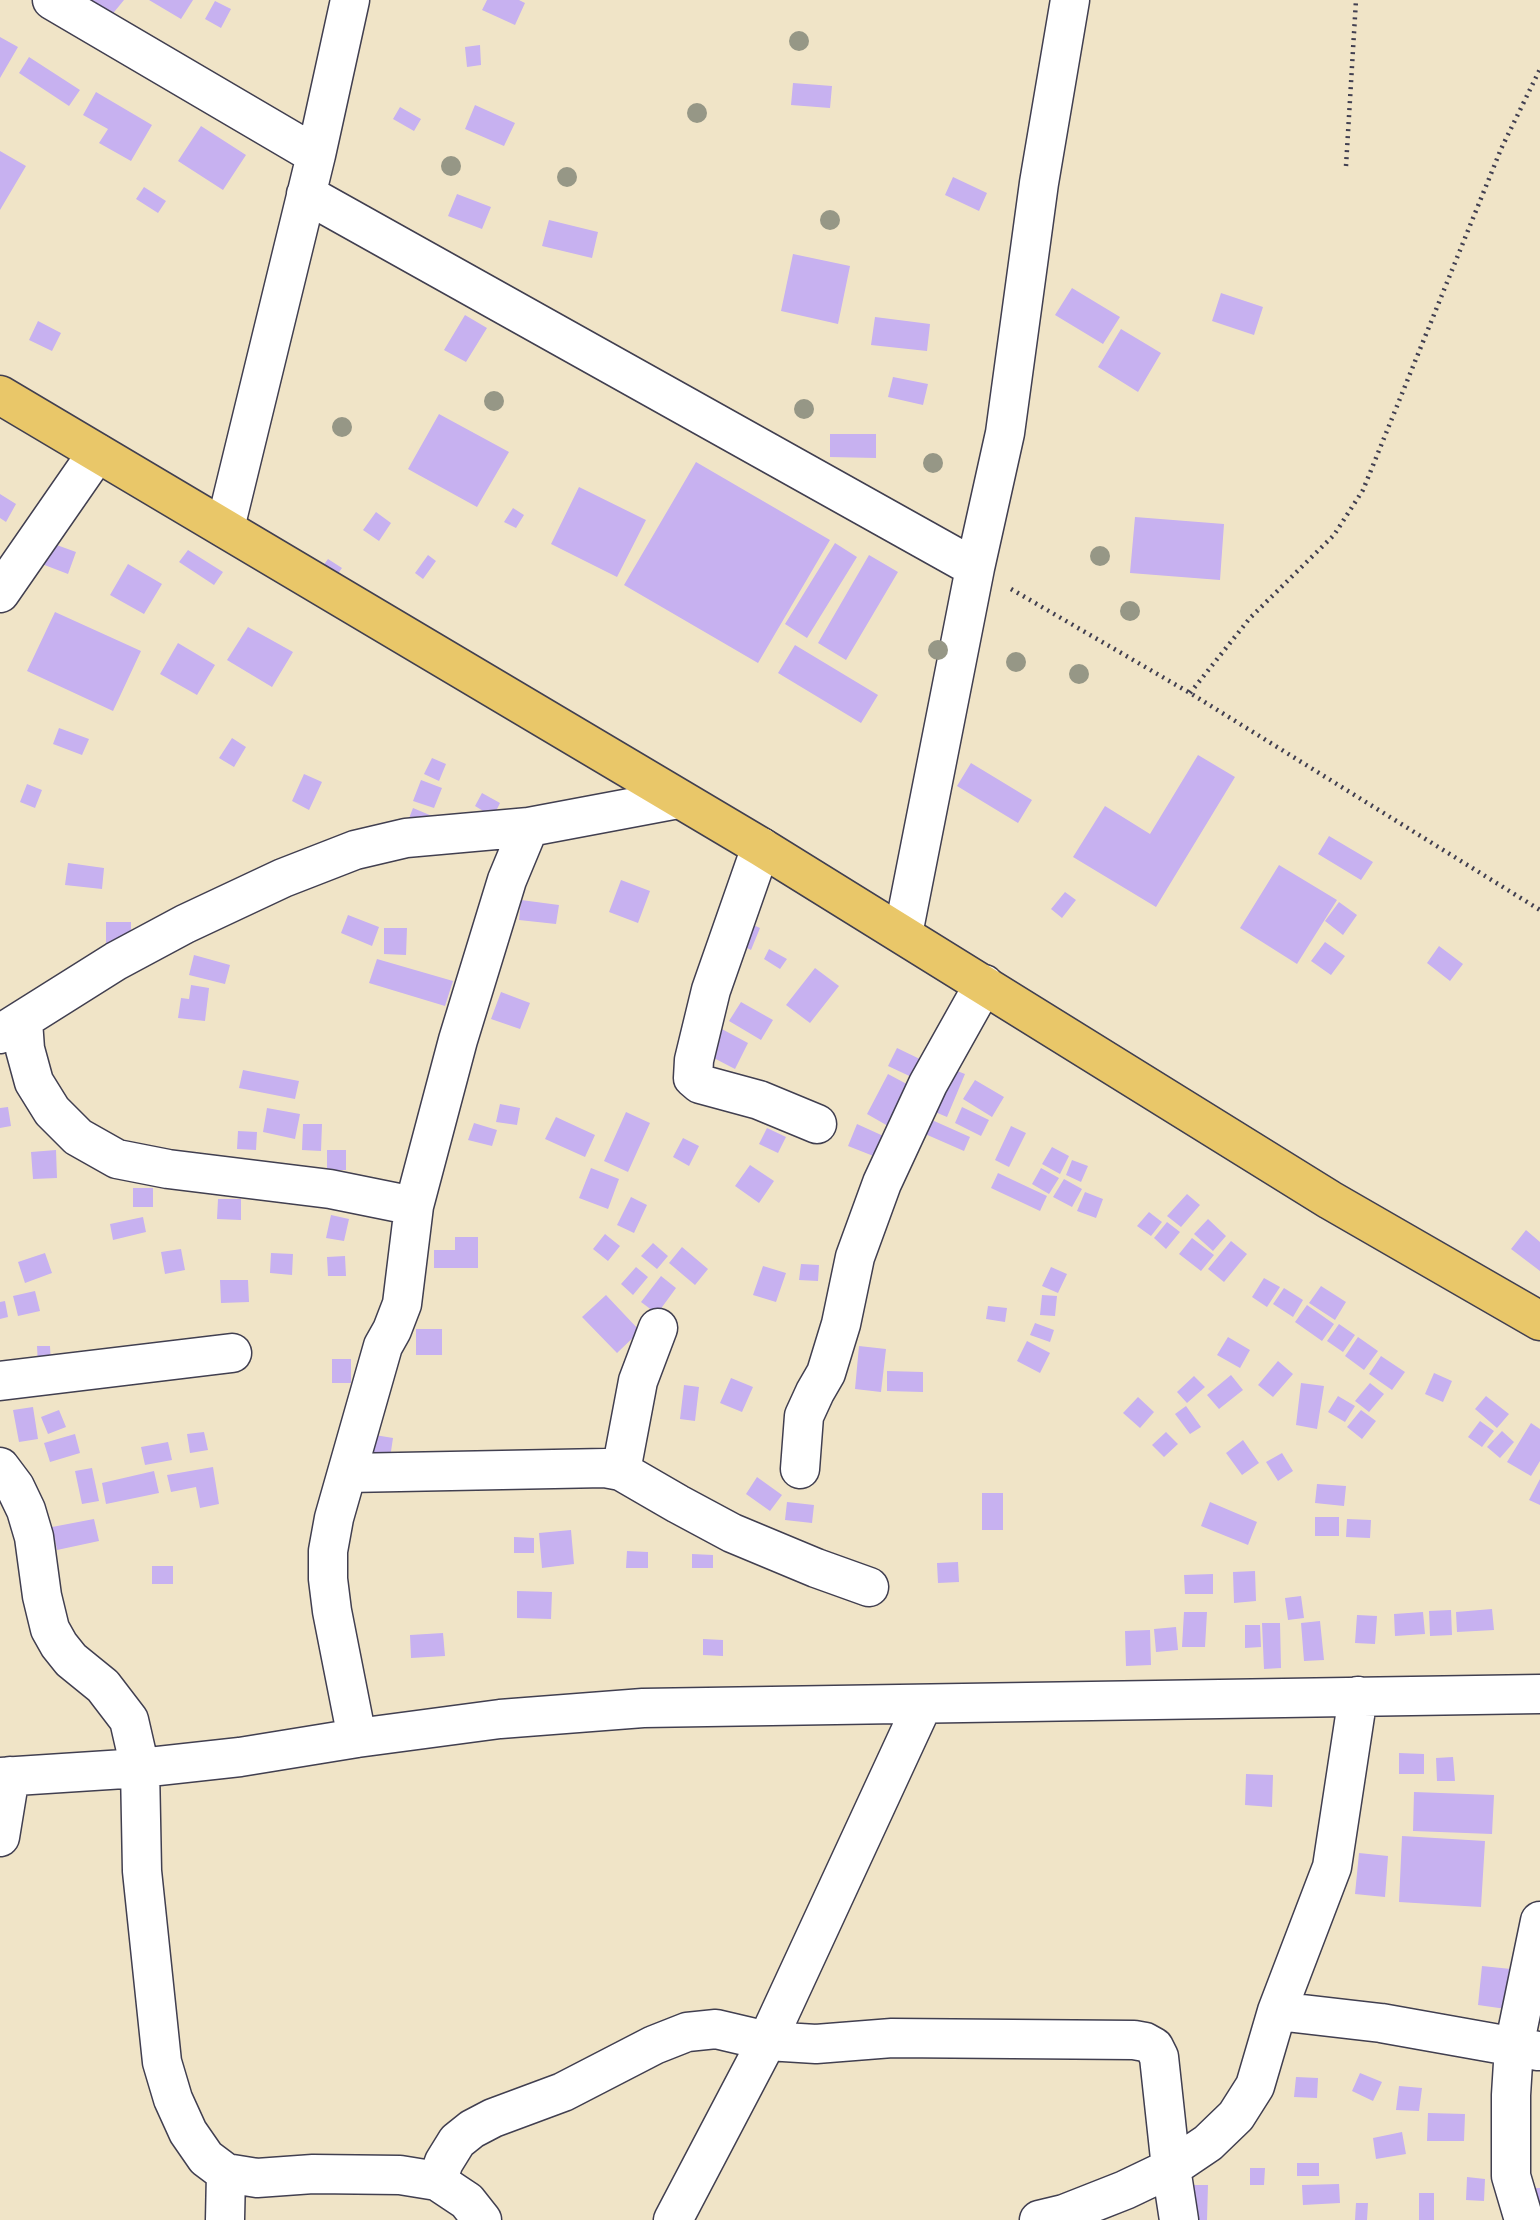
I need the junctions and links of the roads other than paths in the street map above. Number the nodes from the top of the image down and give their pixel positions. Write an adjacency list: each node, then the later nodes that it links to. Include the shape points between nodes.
1 (52, 0): 4 (street)
2 (350, 0): 4 (street)
3 (1070, 0): 9 (street, via 1038,183 1005,433)
4 (316, 155): 5 (street)
5 (306, 194): 8 (street); 9 (street)
6 (0, 395): 7 (main road)
7 (97, 453): 8 (main road); 10 (street)
8 (225, 528): 11 (main road)
9 (975, 568): 14 (street)
10 (0, 593)
11 (678, 799): 12 (street); 13 (main road)
12 (529, 827): 16 (street, via 406,838 355,850 185,924 116,961); 18 (street, via 507,880 465,1016)
13 (761, 847): 14 (main road); 17 (street, via 712,990 693,1078)
14 (903, 934): 15 (main road)
15 (984, 984): 19 (main road, via 1330,1200); 24 (street, via 928,1084 882,1183 855,1257 826,1373 804,1416)
16 (12, 1028): 18 (street, via 25,1049 34,1082 52,1111 78,1137 117,1159 330,1189)
17 (817, 1124)
18 (414, 1206): 26 (street, via 402,1304 383,1346)
19 (1540, 1321)
20 (658, 1328): 25 (street, via 638,1381)
21 (232, 1353): 22 (street)
22 (0, 1381)
23 (0, 1467): 32 (street, via 26,1510 50,1629 71,1660 120,1706 129,1720)
24 (800, 1469)
25 (621, 1471): 26 (street); 27 (street, via 733,1533)
26 (348, 1473): 31 (street, via 334,1518 328,1579)
27 (869, 1587)
28 (1540, 1694): 29 (street)
29 (1358, 1696): 30 (street); 36 (street, via 1332,1867)
30 (922, 1706): 31 (street, via 643,1708 500,1719); 37 (street)
31 (357, 1738): 32 (street)
32 (140, 1768): 33 (street); 40 (street, via 142,1871 162,2062 188,2132 206,2158)
33 (5, 1777): 34 (street)
34 (0, 1837)
35 (1540, 1921): 38 (street)
36 (1277, 2011): 38 (street, via 1381,2023); 39 (street, via 1255,2086 1236,2116 1208,2143)
37 (768, 2041): 39 (street, via 1145,2042 1159,2057); 41 (street, via 716,2029 687,2032 654,2045 563,2092 472,2129 457,2141); 44 (street)
38 (1527, 2049): 47 (street, via 1511,2095 1511,2176)
39 (1171, 2168): 45 (street, via 1125,2190); 46 (street)
40 (226, 2173): 41 (street, via 257,2178 400,2175); 42 (street)
41 (437, 2181): 43 (street, via 467,2201)
42 (225, 2220)
43 (482, 2220)
44 (673, 2220)
45 (1039, 2220)
46 (1179, 2220)
47 (1524, 2220)

